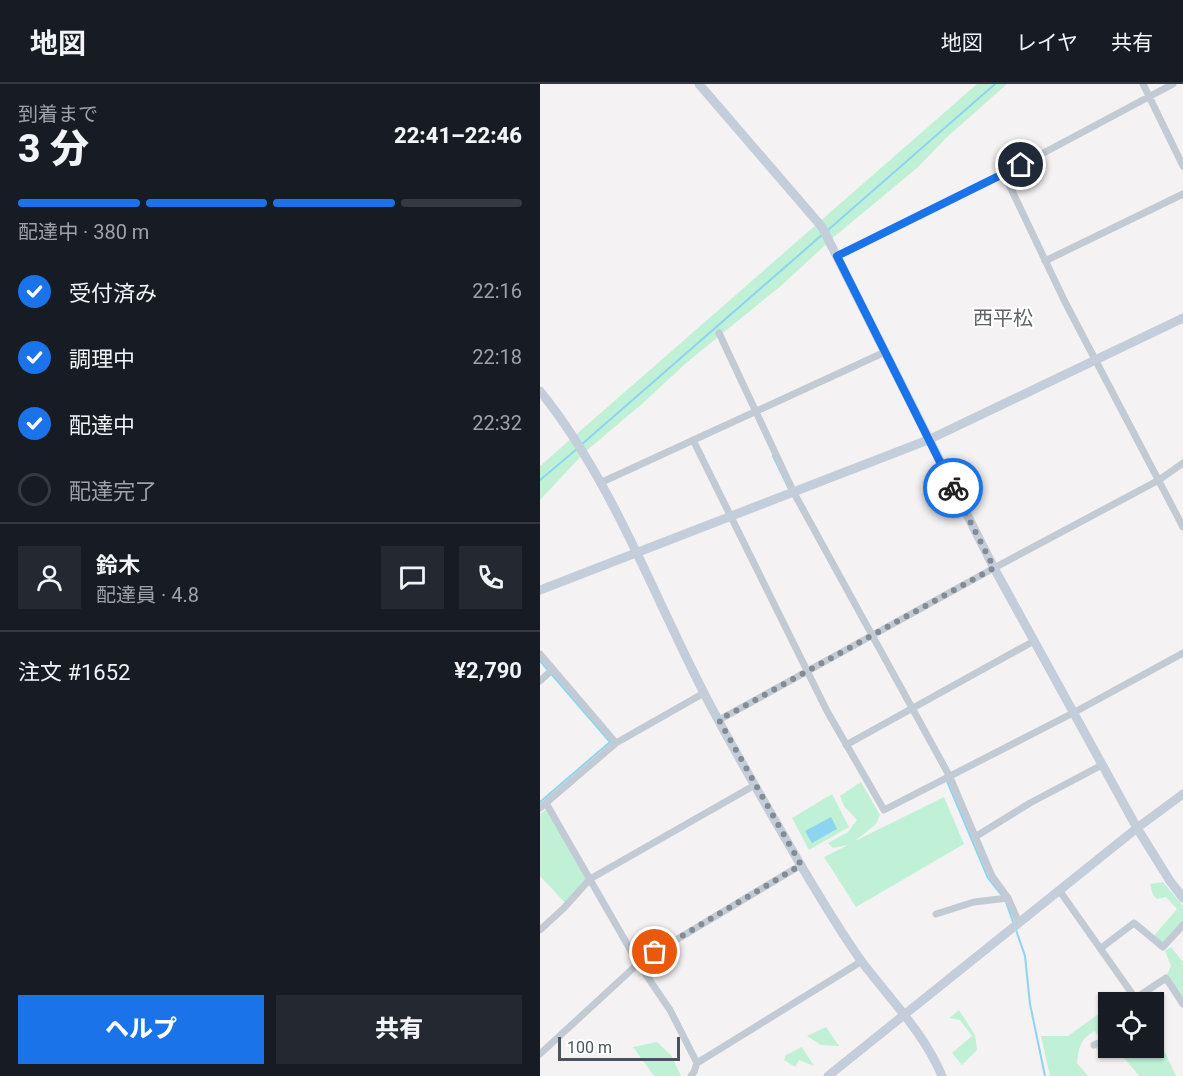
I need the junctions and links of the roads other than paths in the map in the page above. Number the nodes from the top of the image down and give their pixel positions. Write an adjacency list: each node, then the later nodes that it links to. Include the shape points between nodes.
1 (699, 84): 8 (street, via 822,227)
2 (1143, 84): 4 (street)
3 (1173, 84): 4 (street)
4 (1149, 96): 5 (street); 6 (street)
5 (1183, 166)
6 (1004, 174): 8 (street); 9 (street)
7 (1183, 195): 9 (street)
8 (837, 256): 12 (street)
9 (1045, 261): 13 (street)
10 (1183, 318): 13 (street)
11 (719, 333): 15 (street)
12 (885, 352): 15 (street); 17 (street)
13 (1095, 361): 17 (street); 19 (street)
14 (540, 391): 20 (street, via 566,424)
15 (756, 411): 16 (street); 21 (street)
16 (693, 440): 20 (street); 22 (street)
17 (928, 440): 21 (street); 25 (street)
18 (1183, 463): 19 (street)
19 (1159, 480): 23 (street); 25 (street)
20 (600, 483): 24 (street)
21 (794, 493): 22 (street); 27 (street)
22 (731, 517): 24 (street); 32 (street)
23 (1183, 527)
24 (636, 553): 26 (street); 34 (street)
25 (994, 568): 27 (street); 28 (street)
26 (540, 591)
27 (872, 635): 32 (street); 35 (street)
28 (1034, 640): 35 (street); 36 (street)
29 (1183, 653): 36 (street)
30 (540, 654): 31 (street)
31 (553, 669): 33 (street); 38 (street)
32 (807, 671): 37 (street); 39 (street)
33 (540, 681)
34 (704, 693): 37 (street); 38 (street)
35 (912, 708): 39 (street); 41 (street)
36 (1073, 713): 40 (street); 41 (street)
37 (719, 720): 42 (street)
38 (616, 743): 44 (street)
39 (846, 745): 41 (street, via 884,810)
40 (1102, 765): 45 (street); 46 (street)
41 (950, 777): 46 (street)
42 (755, 785): 47 (street); 48 (street)
43 (1183, 794): 45 (street)
44 (543, 805): 48 (street)
45 (1137, 828): 49 (street); 51 (street)
46 (975, 837): 50 (street, via 992,876)
47 (801, 865): 57 (street); 58 (street)
48 (590, 879): 55 (street); 58 (street)
49 (1059, 890): 53 (street); 56 (street)
50 (1008, 898): 52 (street, via 974,902); 53 (street)
51 (1183, 898)
52 (936, 914)
53 (1019, 923): 62 (street)
54 (1183, 926): 56 (street, via 1163,947 1134,923)
55 (540, 930)
56 (1101, 948): 59 (street)
57 (862, 961): 62 (street); 66 (street)
58 (638, 963): 65 (street); 66 (street, via 670,1010)
59 (1131, 992)
60 (1148, 992): 61 (street, via 1166,978)
61 (1183, 1004)
62 (905, 1015): 68 (street); 69 (street)
63 (1098, 1043): 64 (street)
64 (1094, 1045)
65 (540, 1054)
66 (697, 1063): 67 (street)
67 (694, 1075)
68 (828, 1076)
69 (942, 1076)

